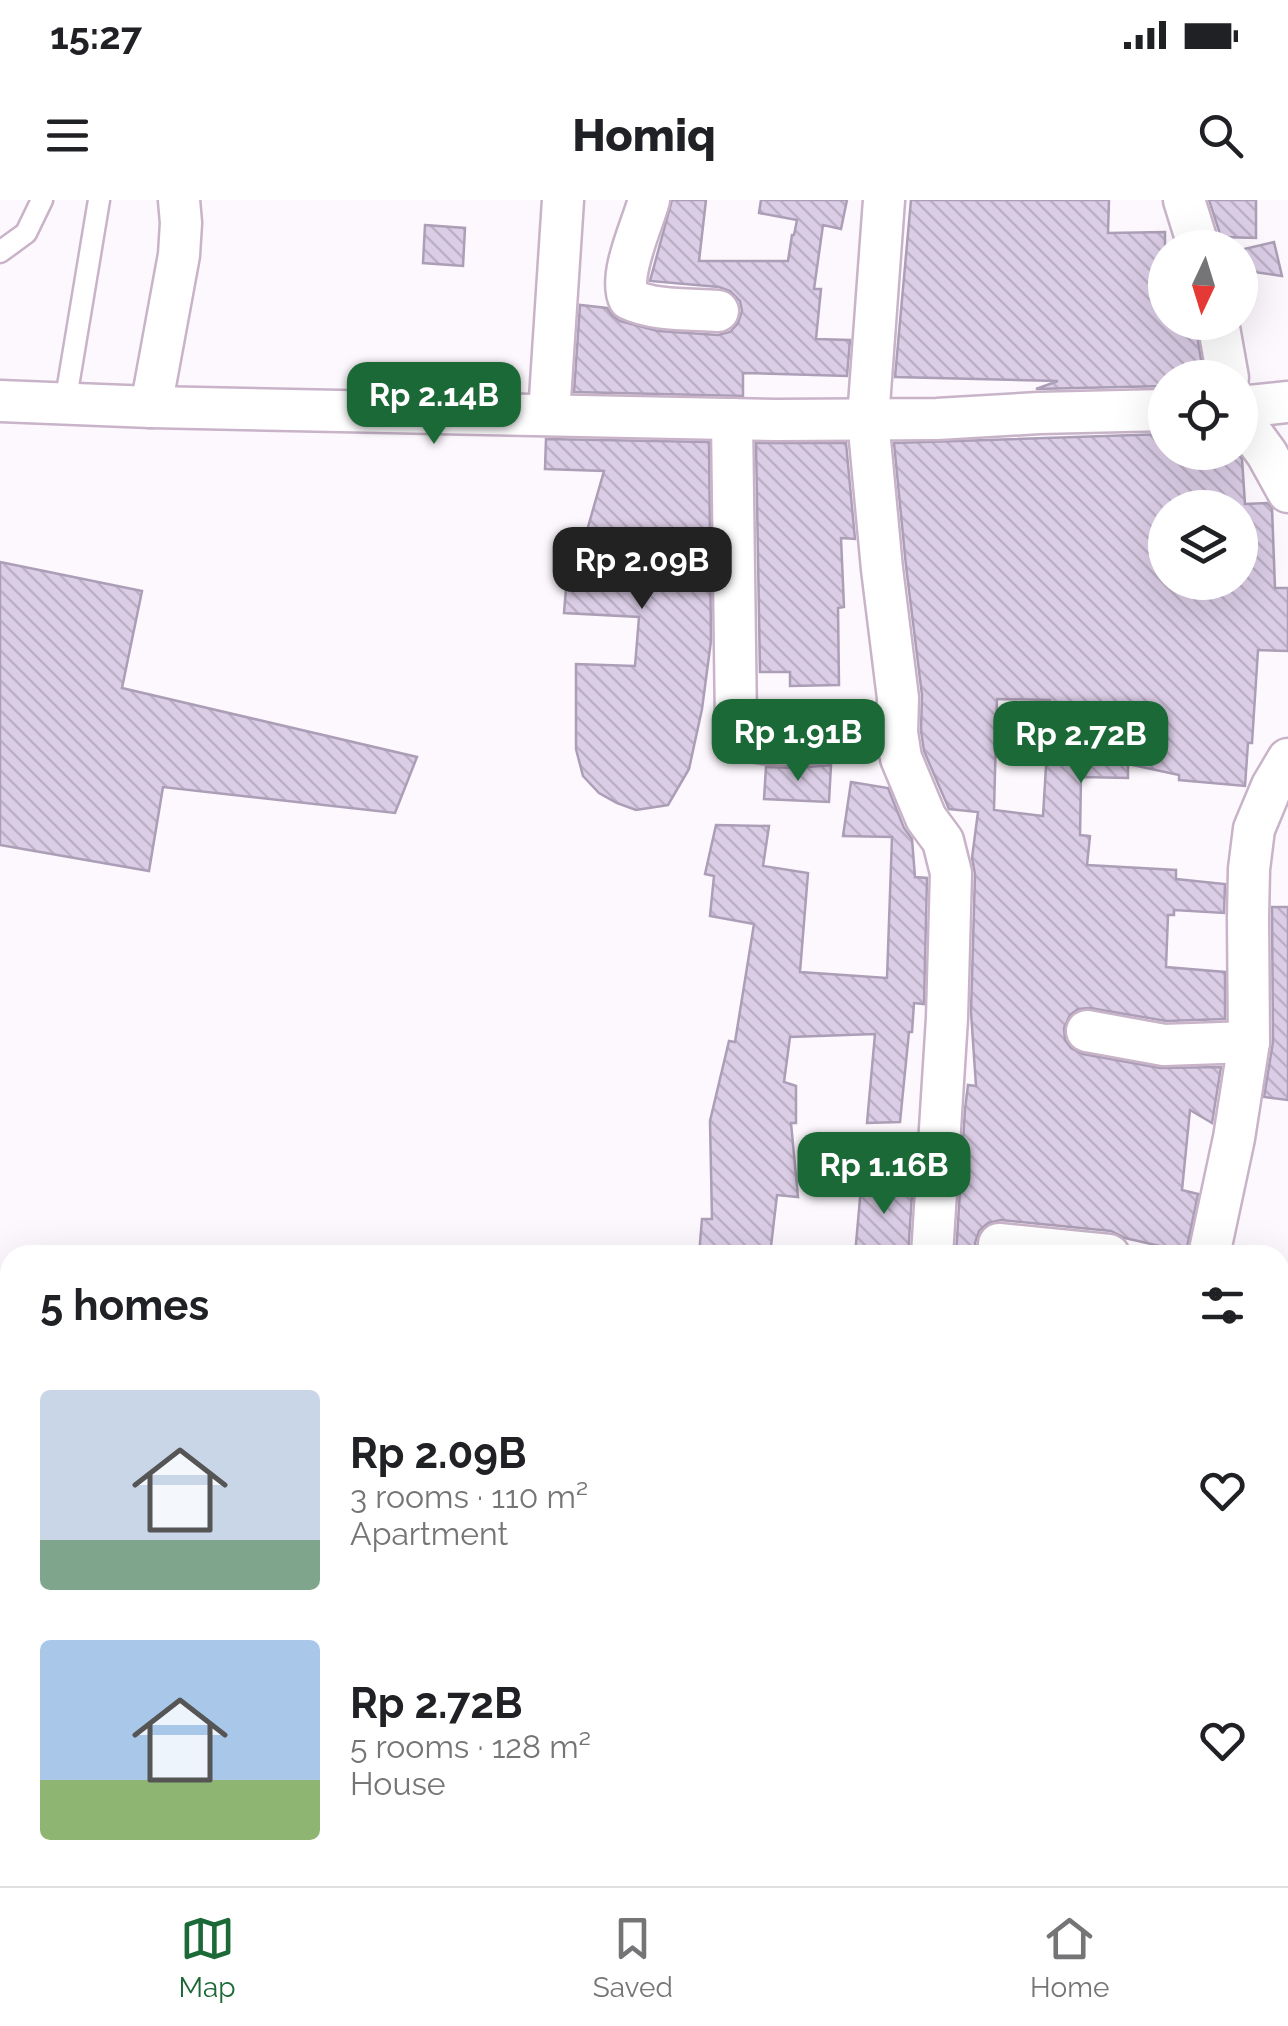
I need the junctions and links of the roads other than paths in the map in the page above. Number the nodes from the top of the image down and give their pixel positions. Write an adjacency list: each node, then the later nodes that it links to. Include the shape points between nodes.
1 (42, 200): 9 (lane, via 26,233)
2 (99, 200): 13 (lane)
3 (178, 200): 15 (street, via 178,255)
4 (564, 200): 17 (street)
5 (649, 200): 10 (street, via 625,287 629,299)
6 (884, 200): 19 (street)
7 (1184, 200): 8 (street)
8 (1193, 230)
9 (0, 252)
10 (718, 311)
11 (0, 401): 13 (street)
12 (1288, 402): 14 (street)
13 (65, 404): 15 (street)
14 (1258, 405)
15 (152, 407): 17 (street)
16 (1148, 410): 19 (street)
17 (549, 414): 18 (street)
18 (732, 419): 19 (street); 22 (street, via 741,738 806,743)
19 (868, 419): 22 (street, via 898,698)
20 (1258, 442): 21 (street)
21 (1288, 492)
22 (896, 733): 27 (street, via 952,873)
23 (1288, 759): 25 (street, via 1254,829)
24 (1087, 1031): 25 (street, via 1164,1045)
25 (1249, 1042): 29 (street)
26 (999, 1244): 28 (street)
27 (933, 1245)
28 (1009, 1245)
29 (1212, 1245)

